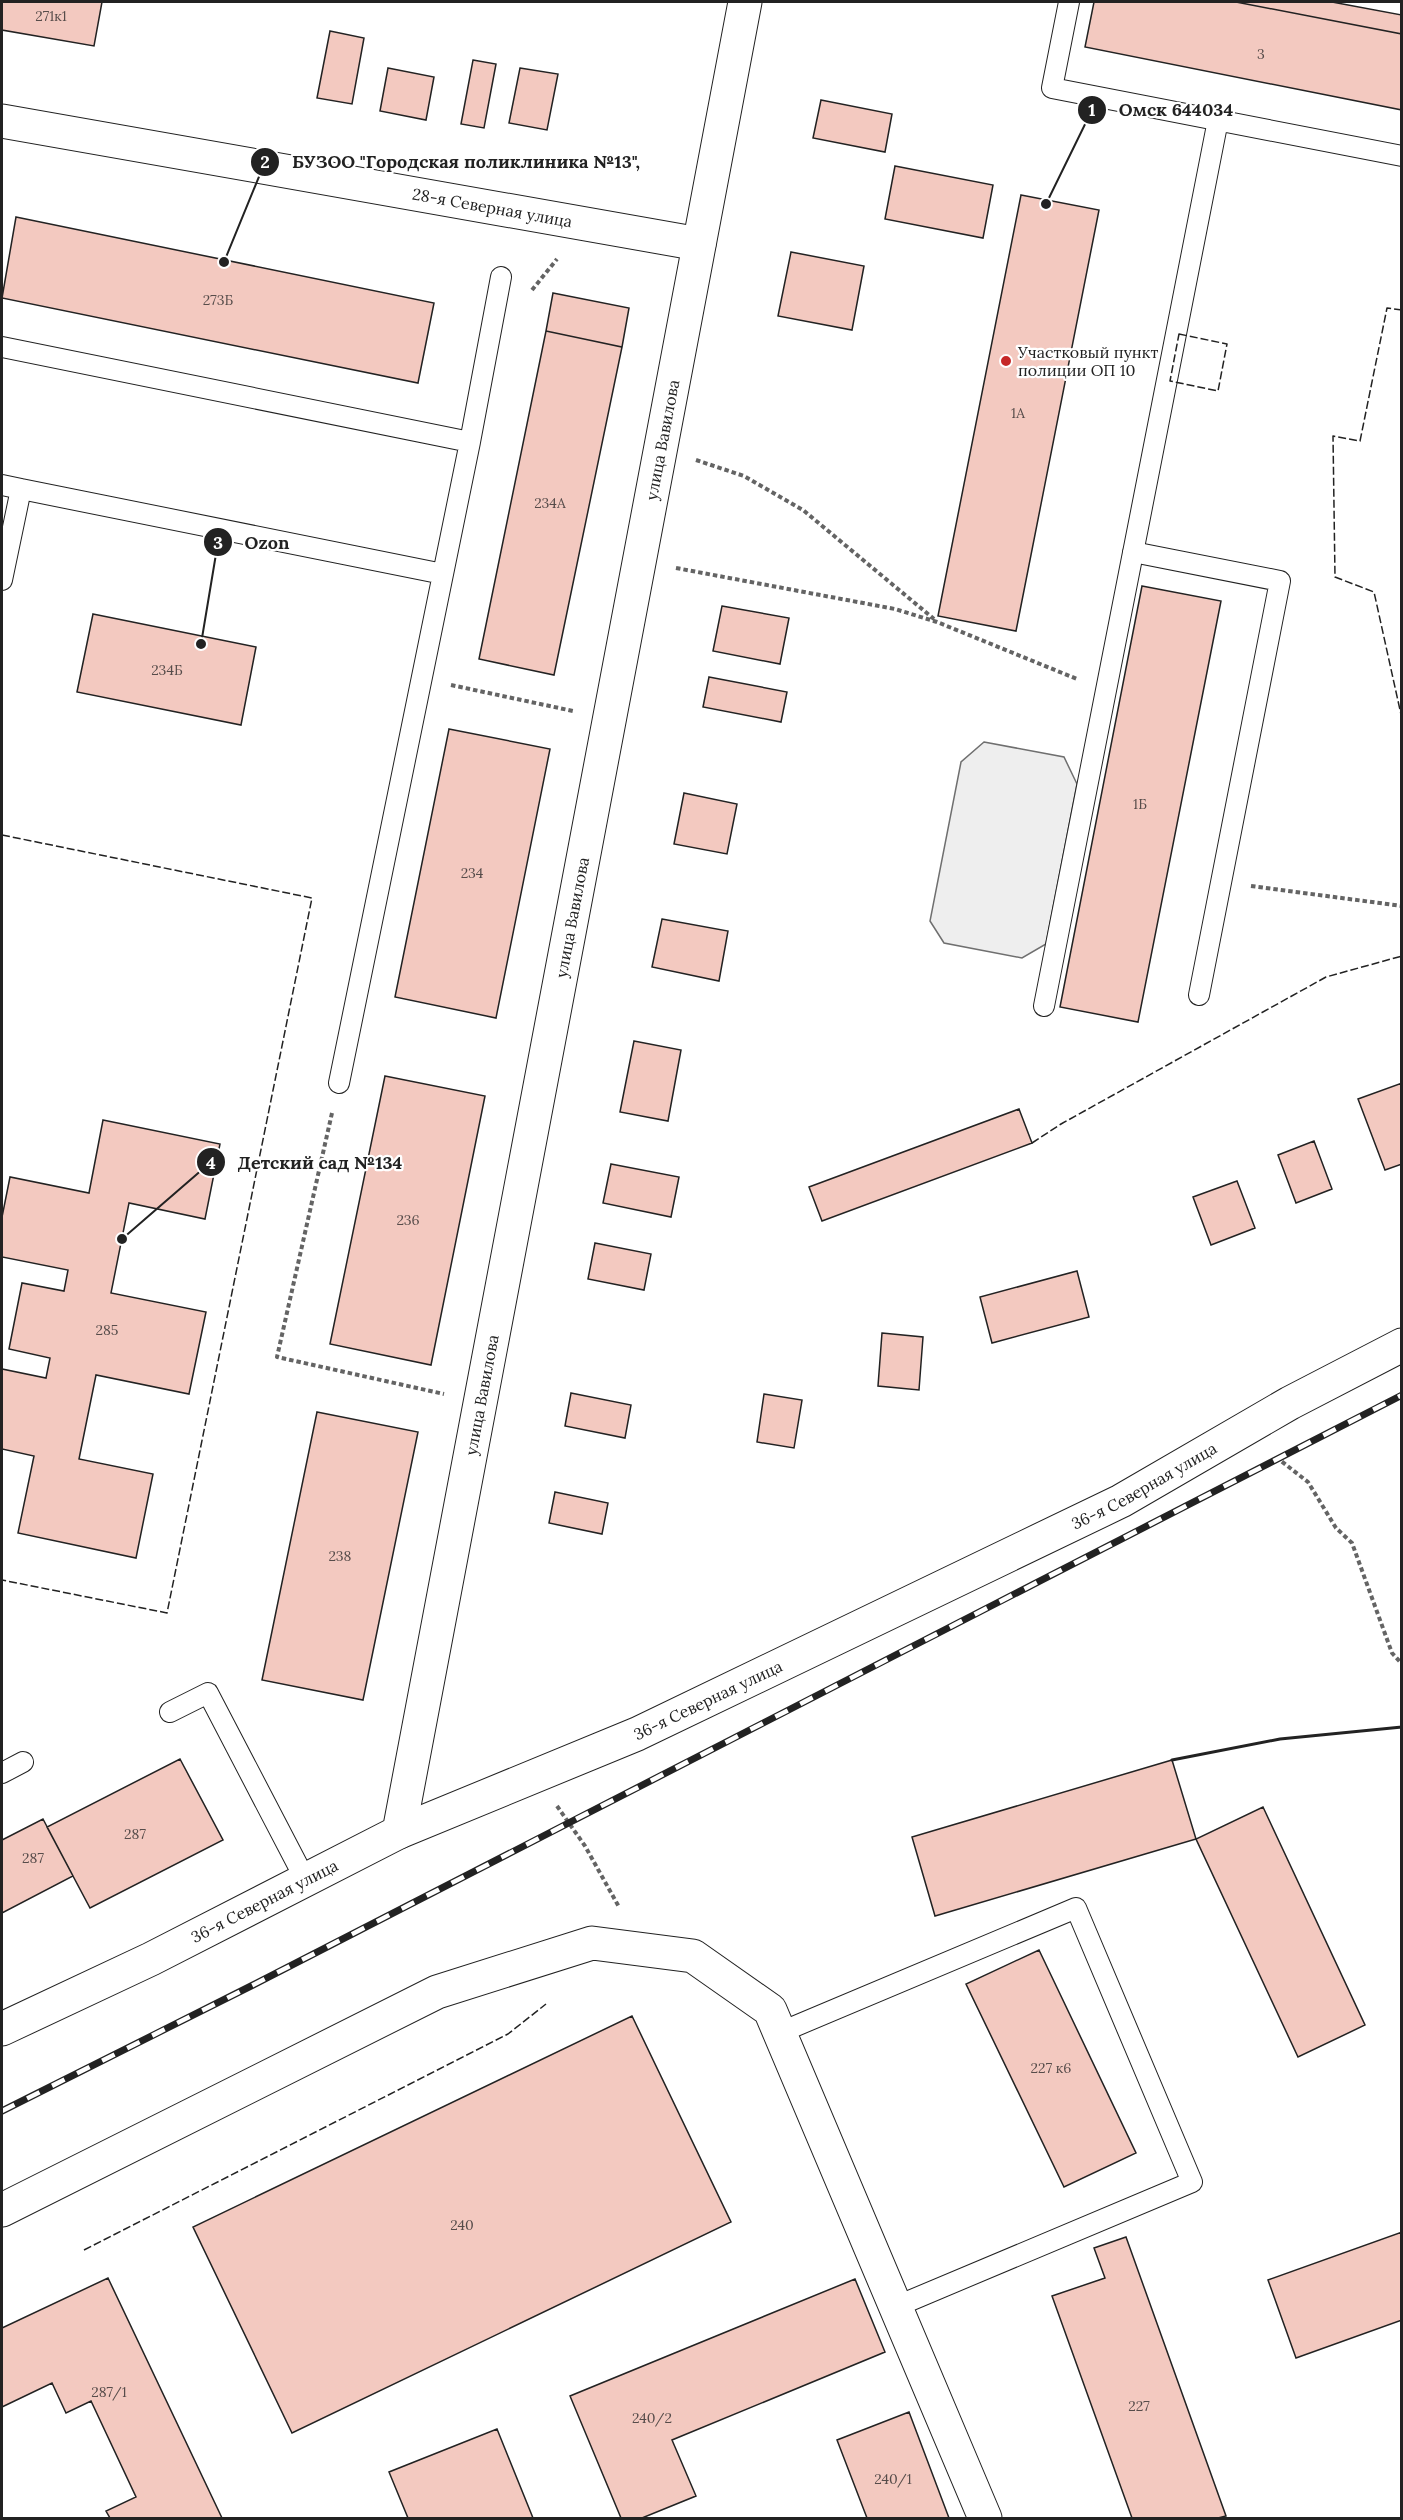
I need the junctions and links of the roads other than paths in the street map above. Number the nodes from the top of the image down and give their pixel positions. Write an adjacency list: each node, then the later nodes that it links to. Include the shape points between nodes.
1 (745, 2): 6 (street, улица Вавилова)
2 (1070, 2): 3 (lane, via 1052,88)
3 (1218, 120): 5 (lane); 11 (lane)
4 (2, 121): 6 (street, 28-я Северная улица)
5 (1401, 156)
6 (699, 244): 21 (street, улица Вавилова)
7 (501, 277): 9 (lane)
8 (2, 347): 9 (lane)
9 (470, 442): 12 (lane)
10 (11, 487): 12 (lane); 13 (lane)
11 (1133, 552): 14 (lane, via 1280,581); 15 (lane)
12 (443, 574): 16 (lane)
13 (2, 580)
14 (1199, 995)
15 (1044, 1005)
16 (339, 1083)
17 (1401, 1345): 21 (street, 36-я Северная улица, via 1290,1403 1121,1501 637,1734)
18 (170, 1712): 22 (lane, via 208,1693)
19 (23, 1762): 20 (lane)
20 (2, 1773)
21 (399, 1832): 22 (street, 36-я Северная улица)
22 (306, 1881): 23 (street, 36-я Северная улица)
23 (2, 2029)
24 (779, 2033): 25 (street, via 770,2010 693,1956 592,1944 437,1992); 26 (street); 26 (lane, via 1076,1908 1100,1963 1192,2182)
25 (2, 2210)
26 (895, 2307): 27 (street)
27 (985, 2518)

